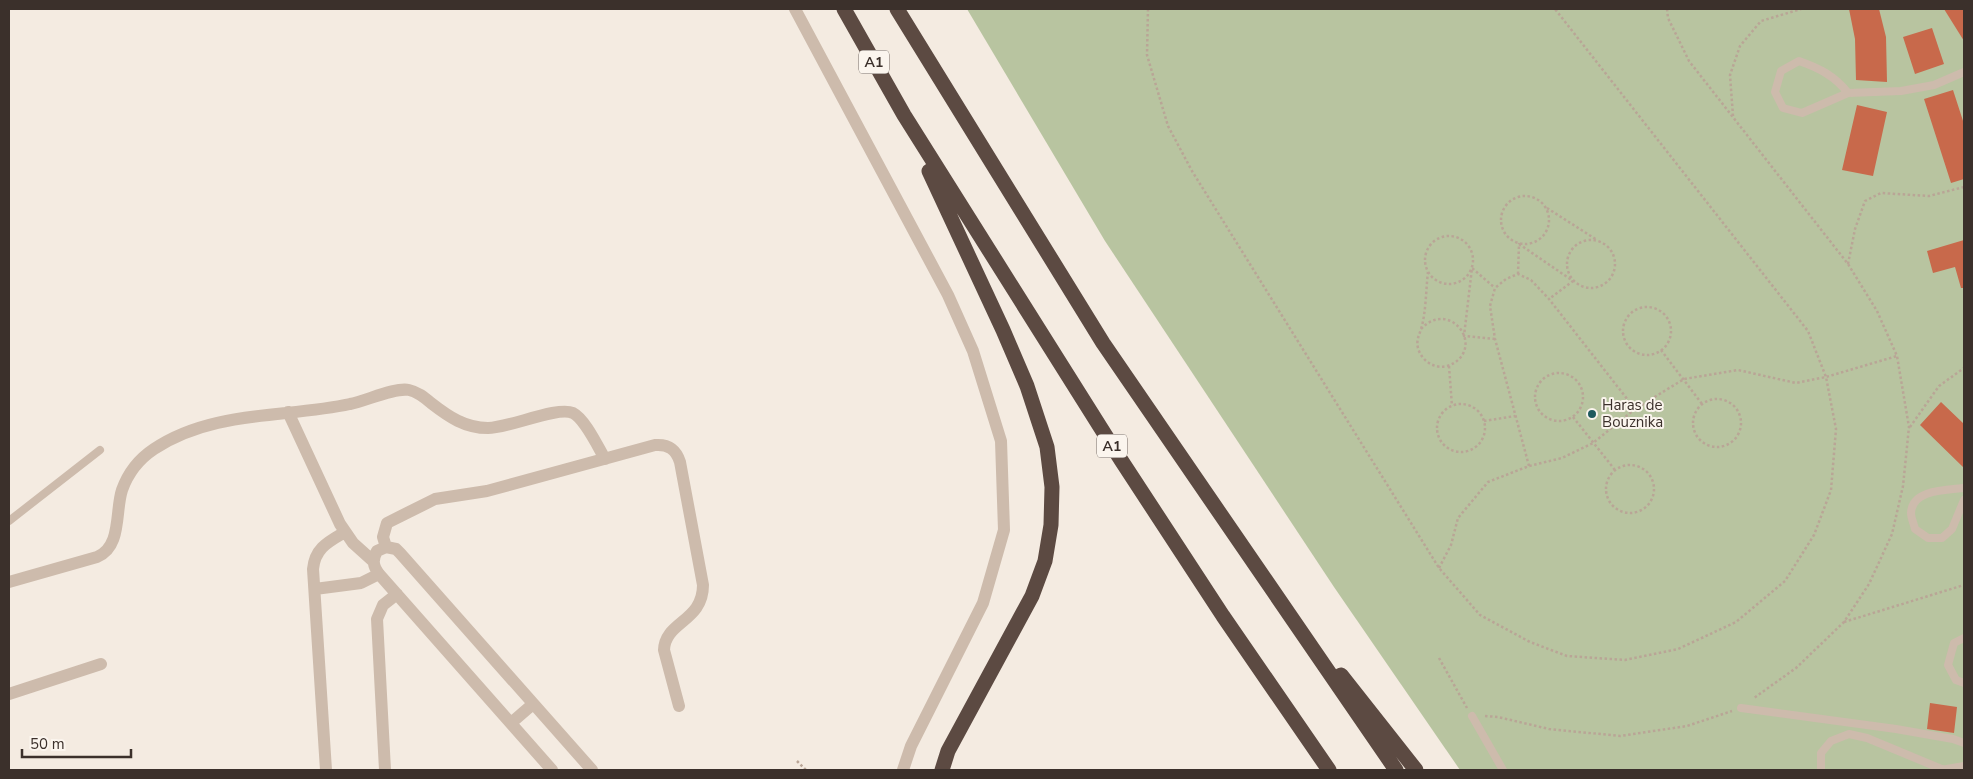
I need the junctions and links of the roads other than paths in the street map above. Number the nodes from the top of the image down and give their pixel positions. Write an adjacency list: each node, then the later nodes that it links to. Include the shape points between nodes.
1 (794, 9): 36 (street, via 948,295 973,351 1001,442 1004,530 984,603 911,746)
2 (844, 9): 6 (highway, A1)
3 (897, 9): 16 (highway, via 1103,343)
4 (1964, 72): 5 (lane, via 1934,85 1901,91)
5 (1848, 93): 5 (lane, via 1802,113 1783,108 1775,92 1781,71 1799,61 1819,68)
6 (904, 116): 37 (highway, via 1027,386 1047,446 1052,487 1051,525 1045,561 1032,596 948,751); 38 (highway, A1, via 1121,460)
7 (288, 412): 9 (street, via 351,404 405,389 421,395 458,422 477,428 496,428 569,412 582,421); 13 (street); 18 (street, via 209,424 180,434 154,449 129,474 122,491 112,544 106,552)
8 (100, 450): 12 (lane)
9 (605, 458): 14 (street, via 487,491 427,502 387,523 383,537); 26 (street, via 661,444 672,448 680,462 703,593 697,608 670,633 664,644)
10 (1964, 488): 11 (lane, via 1932,491 1916,500 1911,513 1915,529 1928,538 1942,538 1952,529)
11 (1964, 500)
12 (9, 521)
13 (345, 532): 15 (street); 19 (street, via 318,552 313,569)
14 (386, 547): 15 (street, via 377,551); 25 (street, via 400,553)
15 (373, 560): 17 (street)
16 (1251, 562): 39 (highway); 40 (highway)
17 (379, 574): 19 (street, via 361,583); 20 (street)
18 (9, 582)
19 (314, 589): 32 (street)
20 (397, 594): 29 (street); 33 (street, via 380,609 377,619)
21 (1964, 638): 23 (lane, via 1954,643 1948,665 1956,680)
22 (101, 664): 24 (street)
23 (1964, 682)
24 (9, 694)
25 (533, 704): 29 (street); 35 (street)
26 (679, 706)
27 (1741, 708): 30 (lane, via 1896,729)
28 (1472, 716): 41 (lane)
29 (510, 723): 34 (street)
30 (1964, 743)
31 (1964, 766): 43 (lane)
32 (326, 770)
33 (386, 770)
34 (552, 770)
35 (592, 770)
36 (903, 770)
37 (942, 770)
38 (1329, 770)
39 (1396, 770)
40 (1416, 770)
41 (1503, 770)
42 (1821, 770): 43 (lane, via 1821,753 1831,741 1850,734)
43 (1943, 770)

